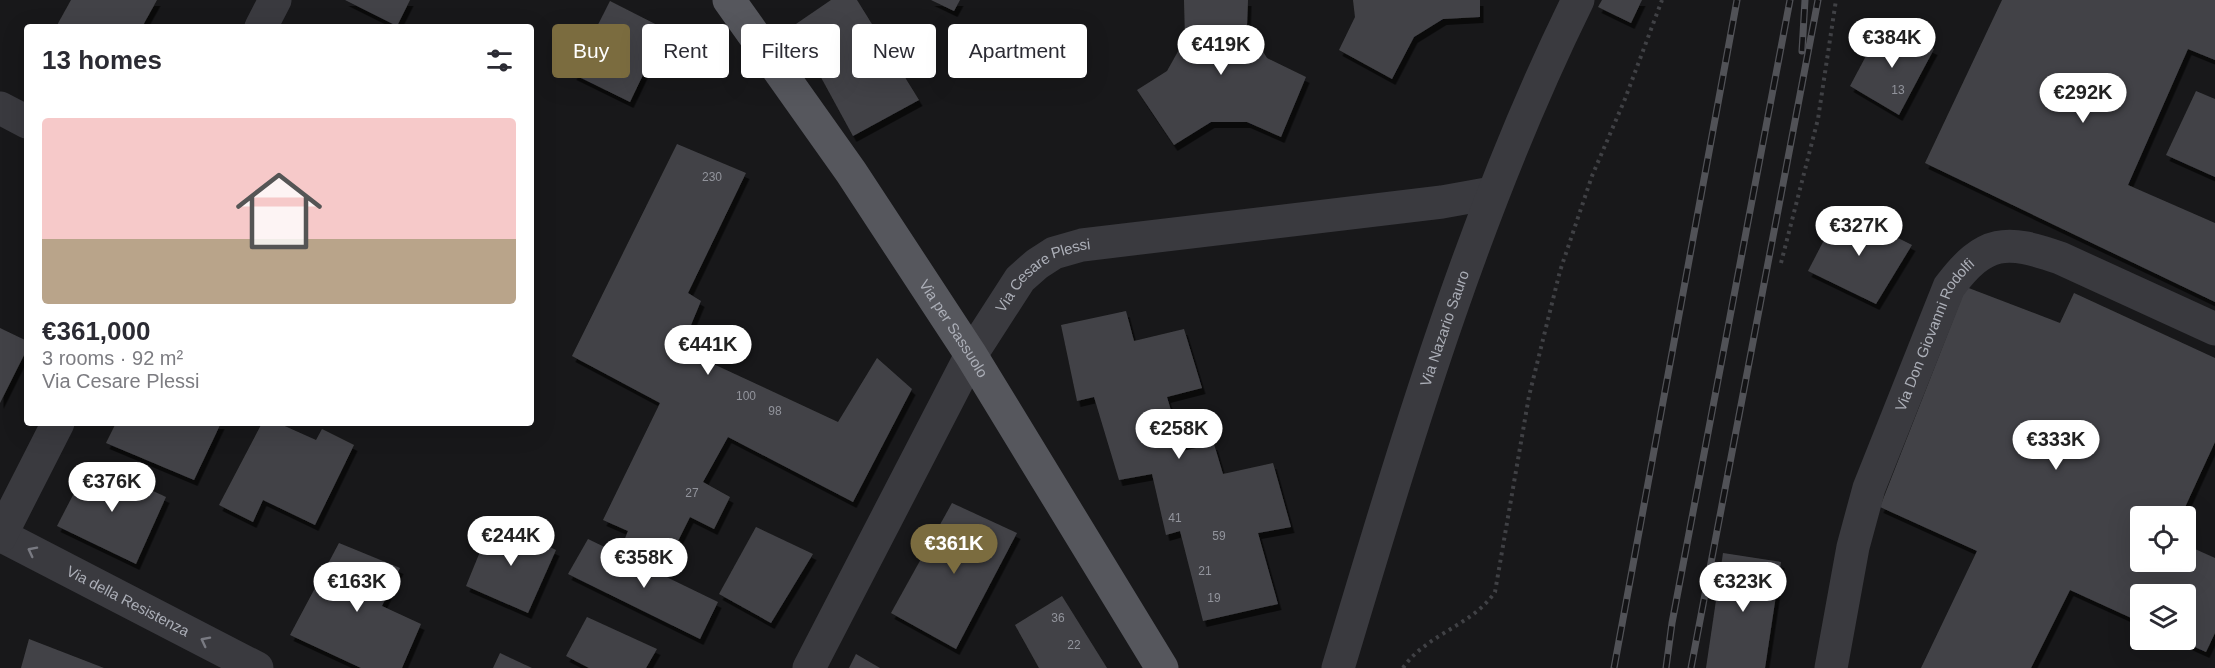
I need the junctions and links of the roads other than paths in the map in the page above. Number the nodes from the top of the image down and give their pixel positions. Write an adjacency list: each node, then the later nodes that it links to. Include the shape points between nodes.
1 (275, 0): 4 (street)
2 (729, 0): 9 (main road, Via per Sassuolo, via 851,172)
3 (1578, 0): 7 (street, Via Nazario Sauro, via 1546,64)
4 (263, 24)
5 (0, 108): 6 (street)
6 (24, 120)
7 (1492, 193): 9 (street, Via Cesare Plessi, via 1430,204 1082,245 1054,253 1020,279); 16 (street, Via Nazario Sauro, via 1416,413)
8 (2215, 329): 12 (street, Via Don Giovanni Rodolfi, via 2039,250 1993,246 1962,269 1949,287 1869,488 1853,547)
9 (971, 355): 14 (street, Via Cesare Plessi); 15 (main road, Via per Sassuolo)
10 (56, 426): 11 (street)
11 (0, 536): 13 (street, Via della Resistenza, one-way to 11)
12 (1834, 667)
13 (257, 668)
14 (809, 668)
15 (1162, 668)
16 (1338, 668)

